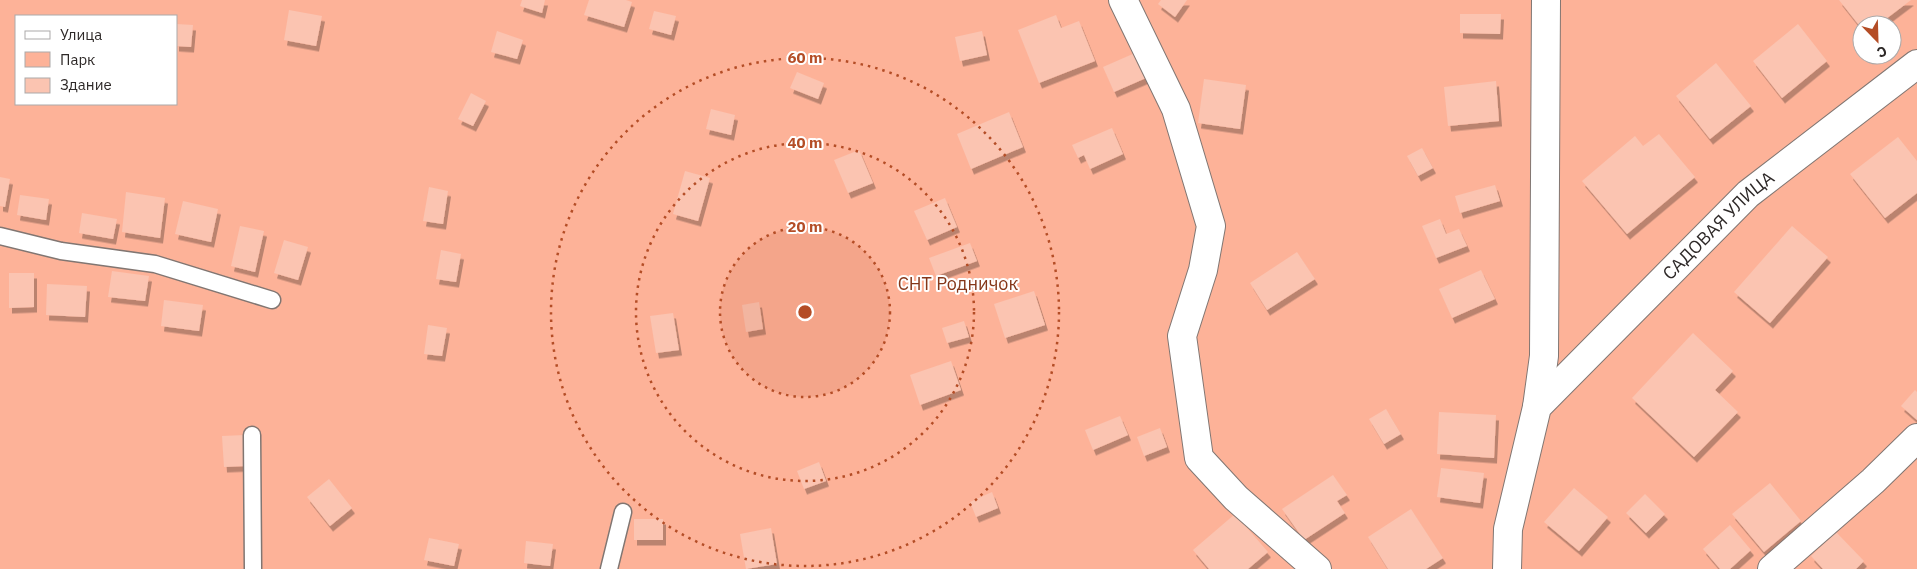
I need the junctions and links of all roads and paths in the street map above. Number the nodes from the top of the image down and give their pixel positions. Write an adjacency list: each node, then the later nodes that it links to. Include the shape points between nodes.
1 (1123, 0): 12 (street, via 1176,109 1211,226 1203,270 1182,336 1200,458 1236,498)
2 (1546, 0): 6 (street, via 1544,356)
3 (1917, 64): 6 (street, САДОВАЯ УЛИЦА, via 1748,194)
4 (0, 236): 5 (lane, via 61,251 155,264)
5 (272, 300)
6 (1537, 407): 13 (street, via 1508,530)
7 (252, 434): 10 (lane)
8 (1917, 438): 14 (street)
9 (623, 512): 11 (lane)
10 (253, 569)
11 (609, 569)
12 (1317, 569)
13 (1507, 569)
14 (1772, 569)

